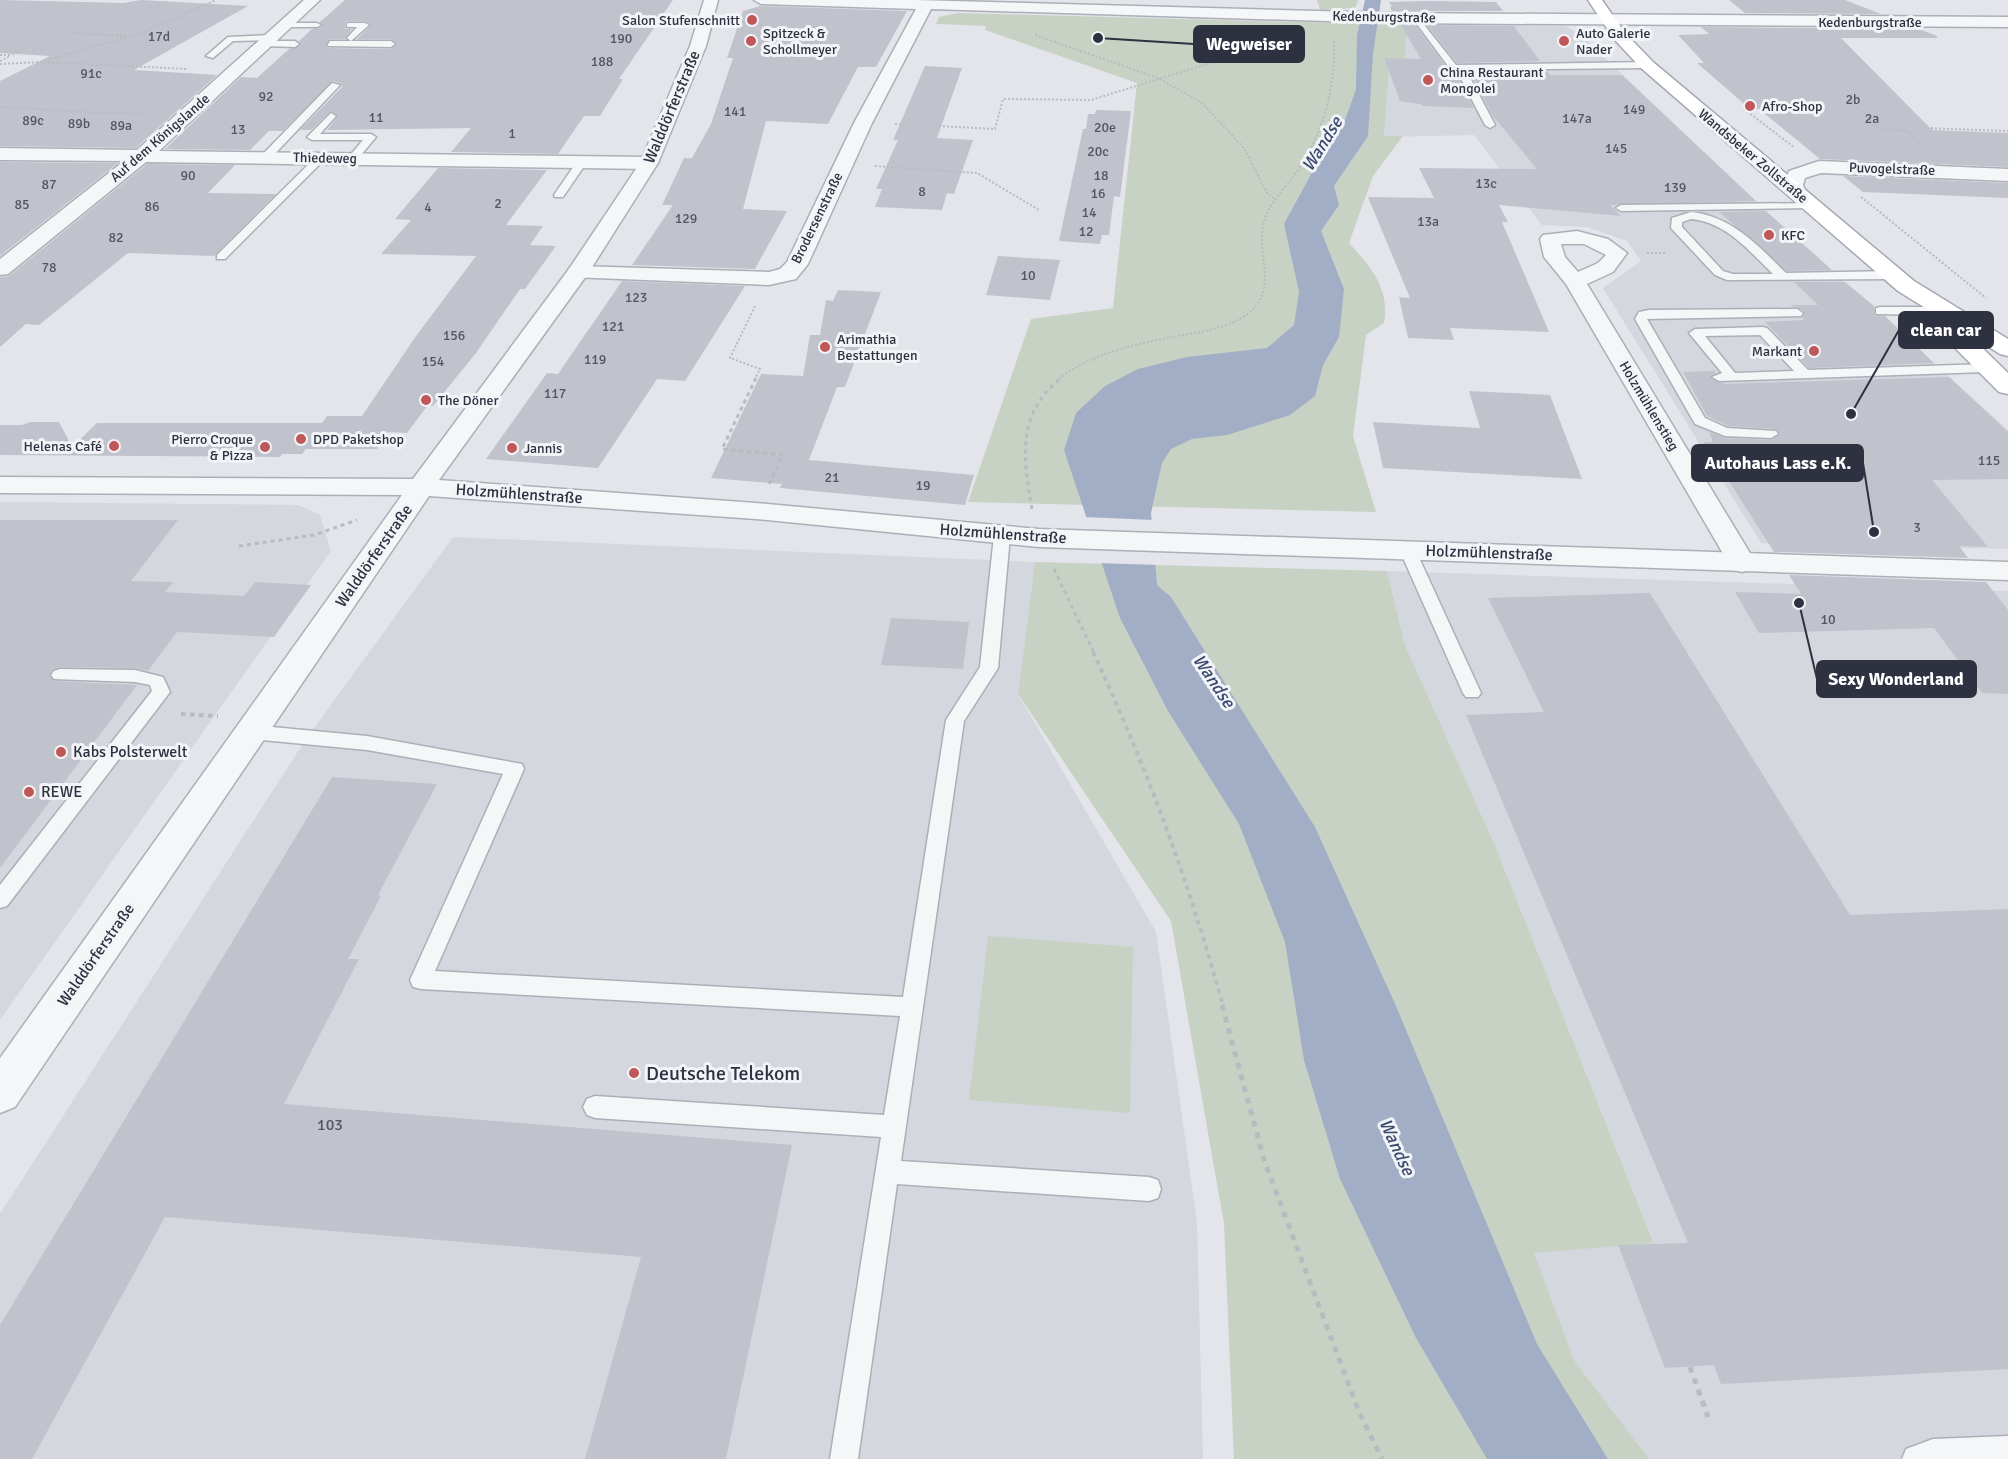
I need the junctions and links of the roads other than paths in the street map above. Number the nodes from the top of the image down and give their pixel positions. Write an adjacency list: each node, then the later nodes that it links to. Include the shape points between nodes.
1 (313, 0): 9 (street, Auf dem Königslande)
2 (711, 0): 30 (street, Walddörferstraße, via 698,46)
3 (761, 0): 6 (street, Kedenburgstraße)
4 (1595, 0): 8 (main road, Wandsbeker Zollstraße)
5 (970, 3): 6 (street, Kedenburgstraße); 7 (street, Kedenburgstraße)
6 (925, 6): 38 (street, Brodersenstraße, via 797,264 788,273 769,279)
7 (1414, 18): 8 (street, Kedenburgstraße); 20 (lane, via 1454,68)
8 (1606, 20): 12 (street, Kedenburgstraße, via 1983,22); 19 (main road, Wandsbeker Zollstraße)
9 (287, 25): 10 (lane); 14 (street, Auf dem Königslande)
10 (316, 25)
11 (350, 25): 13 (lane, via 365,25)
12 (2004, 29)
13 (351, 38)
14 (270, 41): 15 (lane); 18 (lane, via 231,39); 25 (street, Auf dem Königslande)
15 (295, 44)
16 (330, 44): 17 (lane)
17 (391, 44)
18 (210, 56)
19 (1647, 65): 20 (lane); 34 (main road, Wandsbeker Zollstraße)
20 (1460, 68): 23 (lane)
21 (335, 85): 26 (lane)
22 (331, 116): 28 (lane, via 312,137 372,136)
23 (1490, 125)
24 (0, 154): 25 (street, Thiedeweg)
25 (143, 155): 26 (street, Thiedeweg); 37 (street, Auf dem Königslande)
26 (266, 157): 27 (street, Thiedeweg)
27 (314, 158): 28 (street, Thiedeweg); 32 (lane); 36 (lane)
28 (352, 159): 29 (street, Thiedeweg)
29 (582, 162): 30 (street, Thiedeweg); 33 (lane)
30 (649, 163): 38 (street, Walddörferstraße)
31 (2008, 175): 34 (street, Puvogelstraße, via 1812,168 1796,175 1793,185)
32 (279, 184)
33 (559, 195)
34 (1803, 198): 35 (lane); 40 (main road, Wandsbeker Zollstraße)
35 (1621, 208)
36 (221, 257)
37 (0, 269)
38 (578, 272): 51 (street, Walddörferstraße)
39 (1784, 278): 39 (lane, via 1731,278 1719,273 1677,228 1676,220 1685,215 1704,216 1727,225); 40 (lane)
40 (1899, 280): 43 (main road, Wandsbeker Zollstraße); 45 (main road, Wandsbeker Zollstraße)
41 (1575, 281): 41 (street, Holzmühlenstieg, via 1607,266 1617,253 1587,237 1550,239 1558,263); 54 (street, Holzmühlenstieg)
42 (1880, 311): 43 (lane)
43 (1931, 311): 46 (main road, Wandsbeker Zollstraße)
44 (1797, 313): 49 (lane, via 1649,314 1641,319 1700,421 1725,432)
45 (2008, 349)
46 (1986, 368): 47 (lane, via 1896,367); 48 (main road, Wandsbeker Zollstraße)
47 (1804, 373): 47 (lane, via 1725,377 1695,333 1763,331)
48 (2008, 387)
49 (1771, 434)
50 (0, 484): 51 (street, Holzmühlenstraße)
51 (421, 487): 52 (street, Holzmühlenstraße, via 756,511); 58 (street, Walddörferstraße)
52 (1002, 536): 53 (street, Holzmühlenstraße); 60 (lane, via 989,668 955,720)
53 (1408, 551): 54 (street, Holzmühlenstraße); 57 (lane)
54 (1742, 563): 55 (street, Holzmühlenstraße)
55 (2008, 571)
56 (60, 675): 59 (lane, via 135,676 157,681 160,692)
57 (1472, 693)
58 (251, 732): 60 (lane, via 367,743 515,769 421,980); 61 (street, Walddörferstraße)
59 (0, 900)
60 (911, 1007): 63 (lane)
61 (0, 1093)
62 (595, 1107): 63 (lane)
63 (893, 1127): 64 (lane)
64 (887, 1172): 65 (lane); 67 (lane)
65 (1149, 1189)
66 (2008, 1450): 68 (lane, via 1933,1453)
67 (844, 1459)
68 (1917, 1459)

